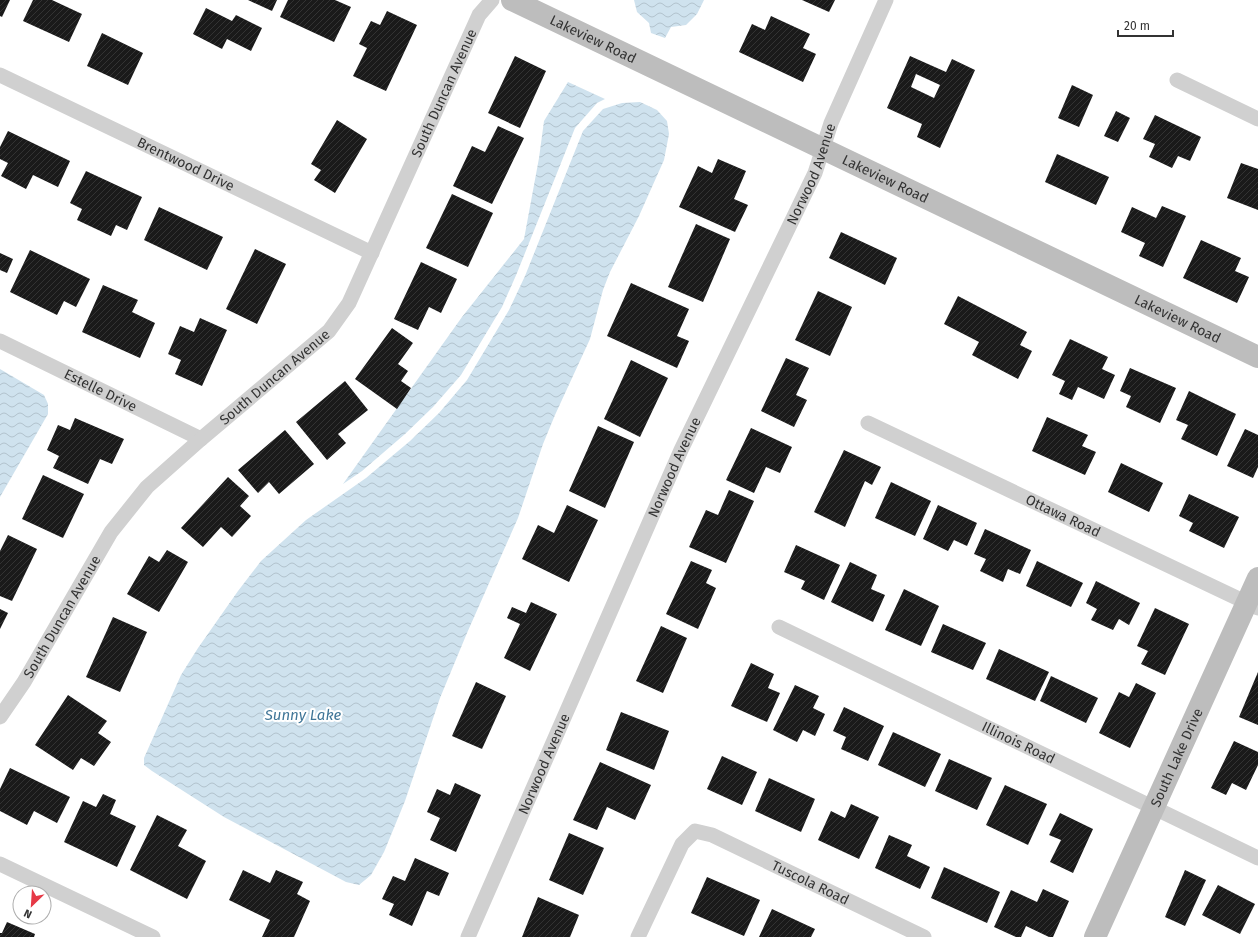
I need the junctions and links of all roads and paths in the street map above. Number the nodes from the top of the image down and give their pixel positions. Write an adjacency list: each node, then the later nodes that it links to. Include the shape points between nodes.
1 (492, 0): 8 (street, South Duncan Avenue, via 478,15)
2 (512, 0): 7 (street, Lakeview Road)
3 (886, 0): 7 (street, Norwood Avenue)
4 (0, 75): 8 (street, Brentwood Drive)
5 (1177, 80): 6 (street)
6 (1258, 119)
7 (822, 149): 10 (street, Lakeview Road); 21 (street, Norwood Avenue, via 815,173 681,450)
8 (372, 253): 12 (street, South Duncan Avenue, via 349,303 329,331)
9 (0, 341): 12 (street, Estelle Drive)
10 (1258, 357)
11 (868, 423): 14 (street, Ottawa Road)
12 (201, 439): 16 (street, South Duncan Avenue, via 147,486 111,532 24,682)
13 (1258, 578): 14 (street, South Lake Drive)
14 (1252, 605): 17 (street, South Lake Drive)
15 (779, 627): 17 (street, Illinois Road)
16 (0, 717)
17 (1153, 808): 18 (street, Illinois Road); 24 (street, South Lake Drive)
18 (1258, 858)
19 (0, 864): 20 (street)
20 (153, 937)
21 (468, 937)
22 (638, 937): 23 (street, Tuscola Road, via 682,844 694,832 712,835)
23 (924, 937)
24 (1095, 937)

